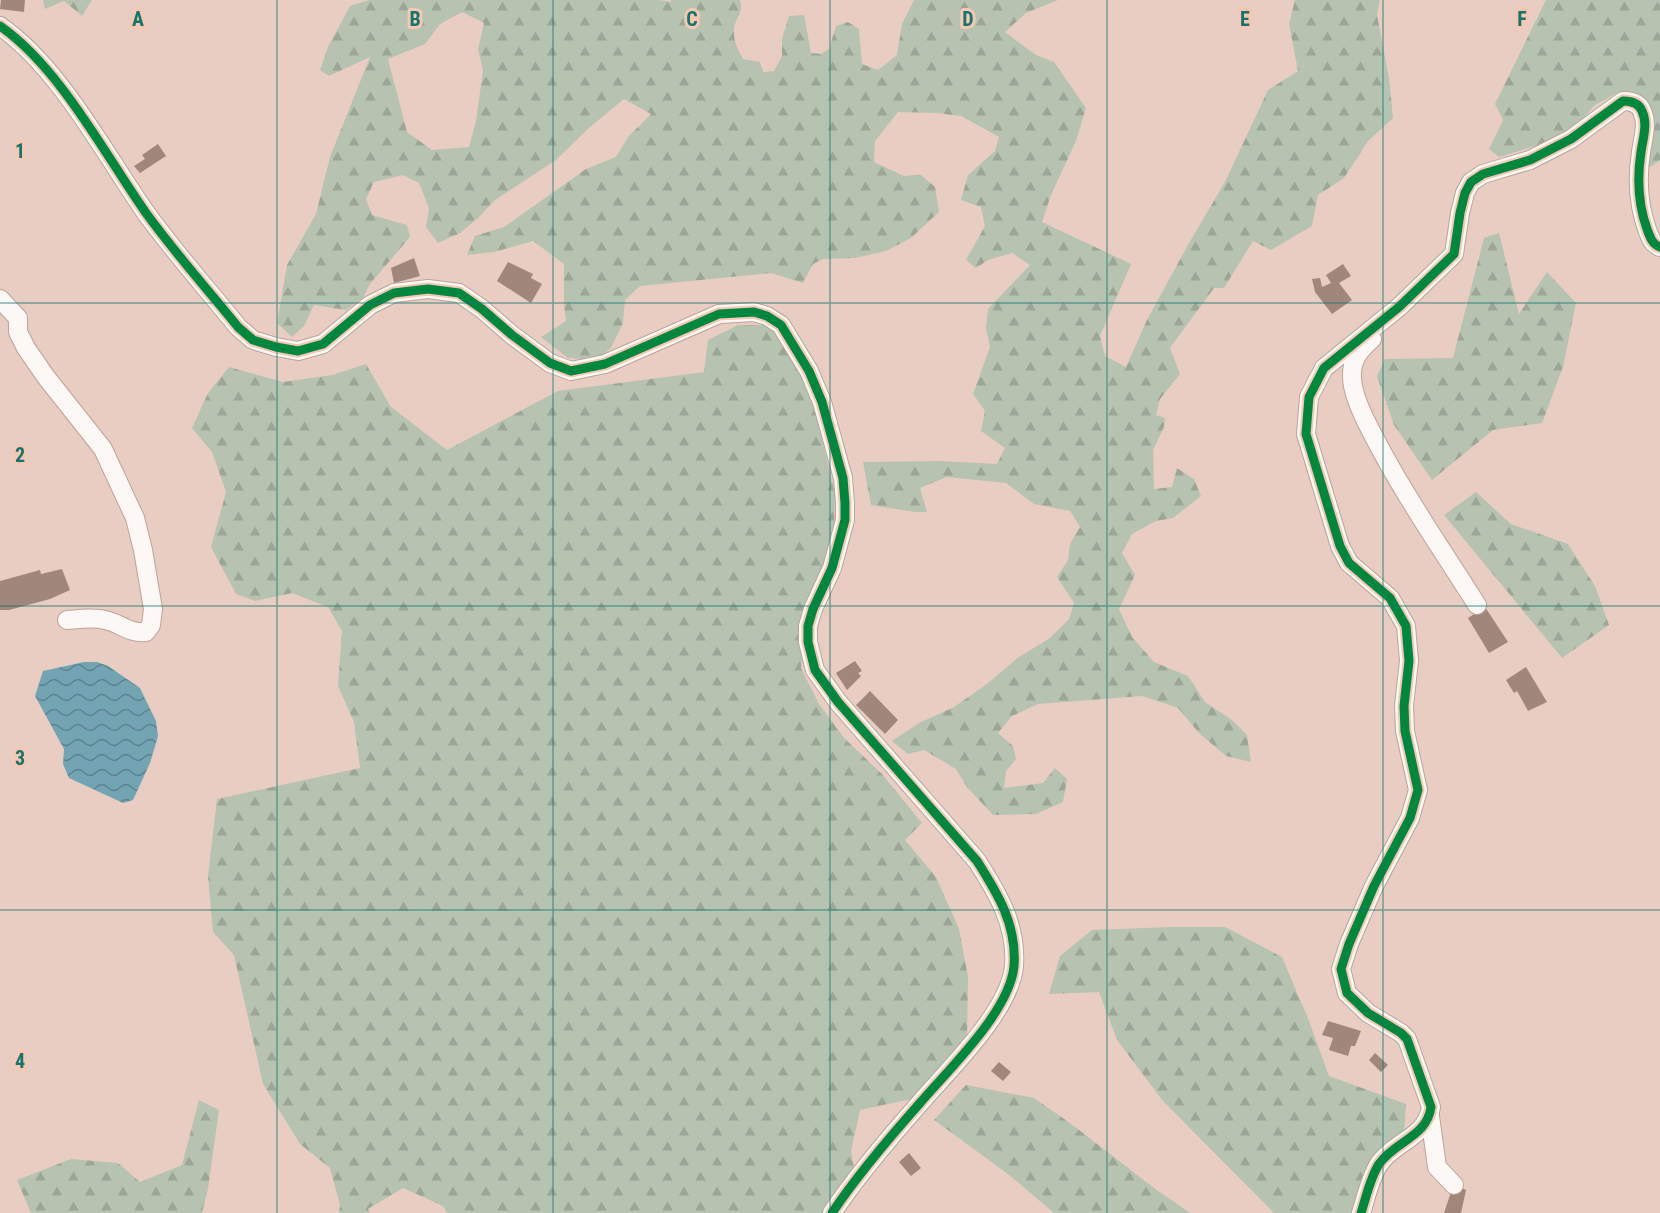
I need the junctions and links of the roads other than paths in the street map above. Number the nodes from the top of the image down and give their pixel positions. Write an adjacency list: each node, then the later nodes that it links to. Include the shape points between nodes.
1 (0, 27): 9 (street, via 45,67 147,214 238,327 253,340 298,351 322,345 370,305 394,293 428,289 459,293 550,363 572,371 605,364 719,314 754,312 781,326 809,371 822,402 843,478 845,520 832,568 808,626 815,670 838,702 977,861 995,888 1014,947 1014,968 1008,988 990,1021 878,1151)
2 (1660, 247): 3 (street, via 1651,239 1641,212 1639,173 1644,115 1637,104 1623,101 1571,139 1530,160 1483,174 1471,182 1460,213)
3 (1454, 254): 5 (street, via 1451,265 1357,354 1352,379 1362,414 1385,459); 7 (street, via 1399,307 1324,368 1309,397 1306,434 1348,562 1390,598 1406,626 1409,661 1405,731 1418,790 1410,818 1374,886 1341,969 1347,993 1368,1013 1407,1039 1431,1107)
4 (0, 299): 6 (street, via 18,318 18,332 46,377 103,449 135,518 143,550 153,609 146,632 136,633 107,620)
5 (1477, 605)
6 (67, 620)
7 (1430, 1116): 8 (street, via 1437,1167); 10 (street, via 1425,1127 1397,1146 1379,1165)
8 (1454, 1185)
9 (832, 1213)
10 (1360, 1213)

